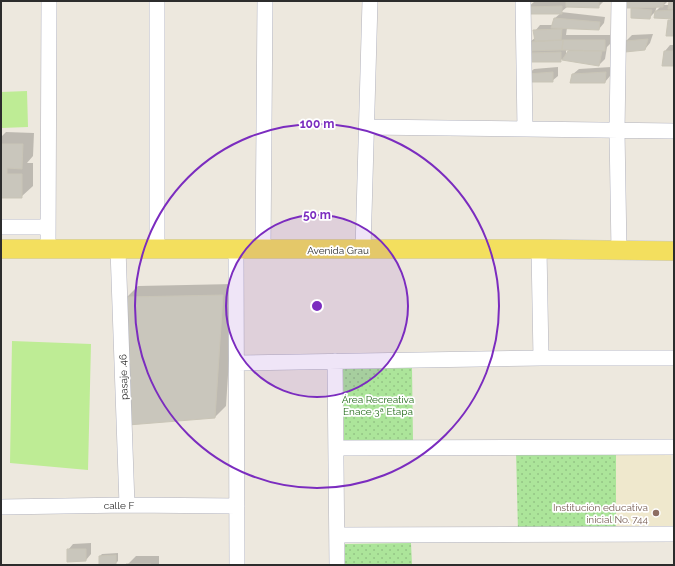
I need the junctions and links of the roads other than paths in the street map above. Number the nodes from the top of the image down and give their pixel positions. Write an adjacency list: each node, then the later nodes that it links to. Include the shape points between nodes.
1 (49, 1): 11 (street)
2 (157, 1): 17 (street)
3 (265, 1): 19 (street)
4 (370, 1): 7 (street)
5 (523, 1): 8 (street)
6 (619, 1): 9 (street)
7 (367, 127): 8 (street); 20 (street)
8 (525, 129): 9 (street)
9 (617, 131): 10 (street); 21 (street)
10 (674, 131)
11 (48, 226): 12 (street); 14 (street)
12 (1, 227)
13 (1, 249): 14 (main road, Avenida Grau)
14 (48, 249): 15 (main road, Avenida Grau)
15 (118, 249): 17 (main road, Avenida Grau); 29 (street, pasaje .46)
16 (539, 249): 20 (main road, Avenida Grau); 21 (main road, Avenida Grau); 23 (street)
17 (157, 250): 18 (main road, Avenida Grau)
18 (236, 250): 19 (main road, Avenida Grau); 26 (street)
19 (263, 250): 20 (main road, Avenida Grau)
20 (363, 250)
21 (619, 251): 22 (main road, Avenida Grau)
22 (674, 251)
23 (541, 358): 24 (street); 25 (street)
24 (674, 358)
25 (335, 361): 26 (street); 28 (street)
26 (237, 363): 31 (street)
27 (674, 447): 28 (street)
28 (337, 448): 33 (street)
29 (127, 505): 30 (street, calle F); 31 (street, calle F)
30 (1, 506)
31 (237, 506): 34 (street)
32 (674, 534): 33 (street)
33 (338, 535): 35 (street)
34 (238, 565)
35 (337, 565)

